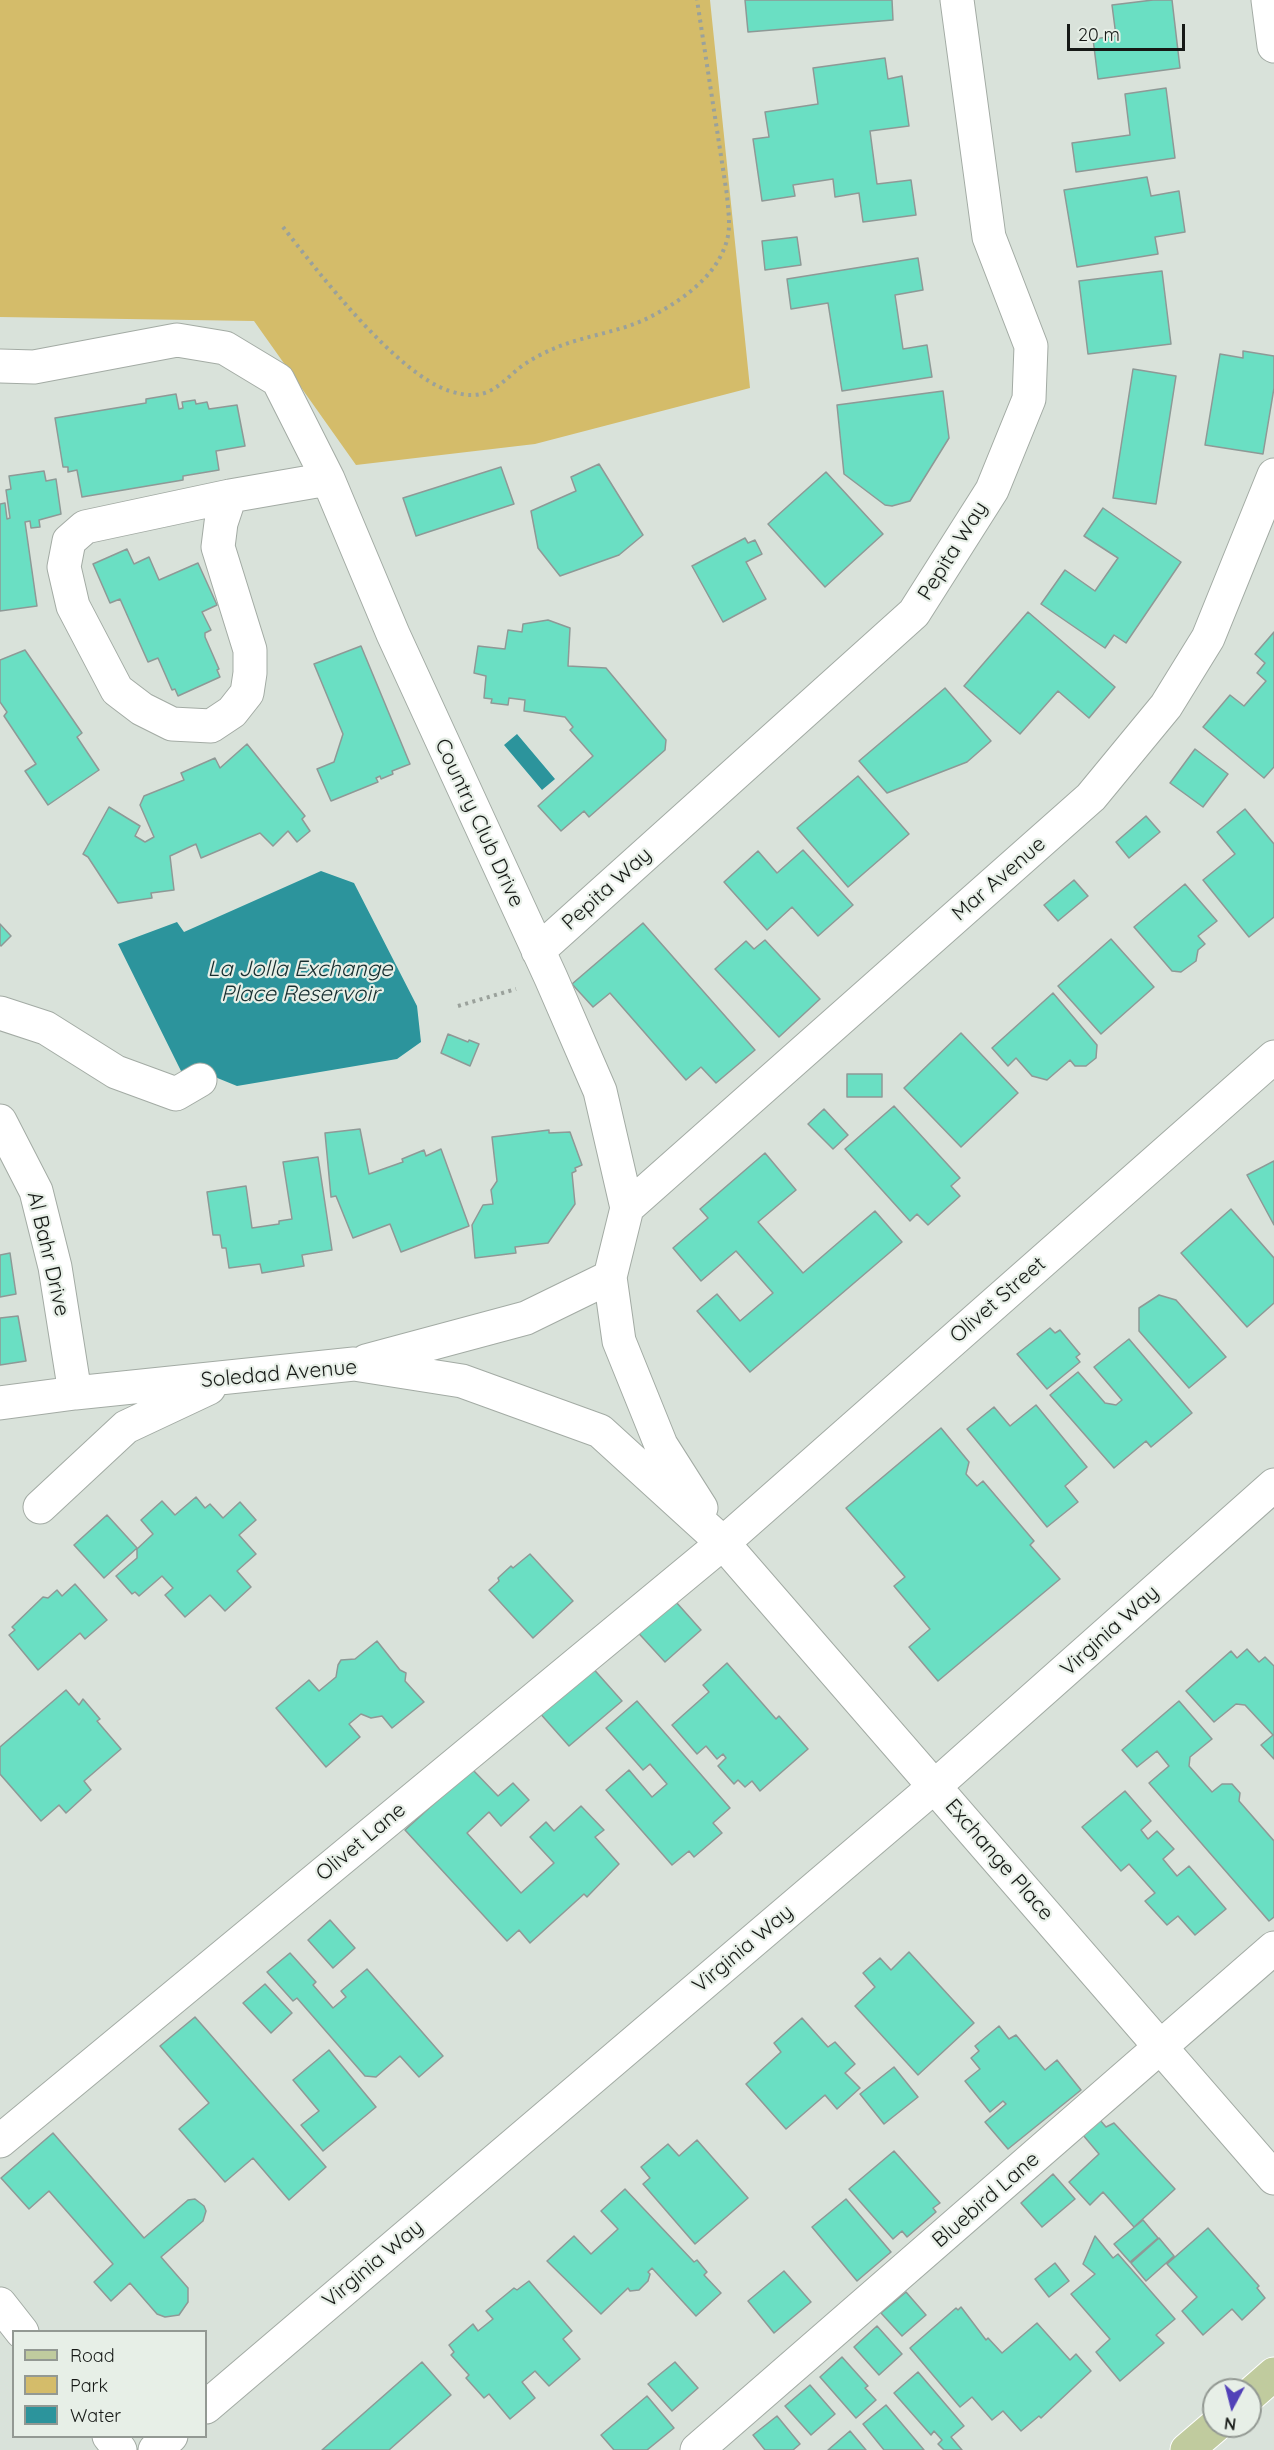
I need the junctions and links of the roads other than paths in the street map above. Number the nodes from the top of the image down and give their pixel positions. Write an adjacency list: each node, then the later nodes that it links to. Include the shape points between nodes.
1 (957, 0): 8 (street, Pepita Way, via 989,237 1031,346 1029,399 992,490 914,613)
2 (1268, 0): 3 (street)
3 (1274, 46)
4 (0, 366): 6 (street, Country Club Drive, via 34,367 177,340 225,348 278,380)
5 (1274, 475): 13 (street, Mar Avenue, via 1208,638 1166,706 1091,797)
6 (328, 479): 7 (street); 8 (street, Country Club Drive, via 393,634)
7 (230, 496): 7 (street, via 85,527 69,542 64,567 73,606 117,690 142,709 172,724 211,726 232,712 247,693 250,651 218,547)
8 (544, 965): 13 (street, Country Club Drive, via 600,1091)
9 (0, 1013): 11 (street, via 46,1028 116,1072 176,1094)
10 (1274, 1057): 21 (street, Olivet Street)
11 (200, 1080)
12 (0, 1121): 17 (street, Al Bahr Drive, via 36,1191 56,1267)
13 (627, 1208): 14 (street, Country Club Drive)
14 (610, 1277): 15 (street, via 526,1317); 21 (street, Country Club Drive, via 619,1341 661,1445)
15 (354, 1364): 16 (street, Soledad Avenue); 21 (street, Soledad Avenue, via 462,1381 600,1431)
16 (229, 1378): 17 (street, Soledad Avenue); 20 (street, via 126,1427)
17 (75, 1393): 18 (street, Soledad Avenue)
18 (0, 1403)
19 (1274, 1485): 22 (street, Virginia Way)
20 (40, 1508)
21 (723, 1543): 22 (street, Exchange Place); 25 (street, Olivet Lane)
22 (935, 1786): 24 (street, Exchange Place); 31 (street, Virginia Way)
23 (1274, 1948): 24 (street, Bluebird Lane)
24 (1160, 2048): 26 (street, Exchange Place); 37 (street, Bluebird Lane)
25 (0, 2141)
26 (1274, 2178)
27 (0, 2304): 28 (street)
28 (21, 2330)
29 (1274, 2374): 30 (main road)
30 (1262, 2384)
31 (207, 2406)
32 (1202, 2437): 38 (main road)
33 (111, 2438): 35 (street)
34 (169, 2438): 36 (street)
35 (120, 2450)
36 (155, 2450)
37 (697, 2450)
38 (1187, 2450)

